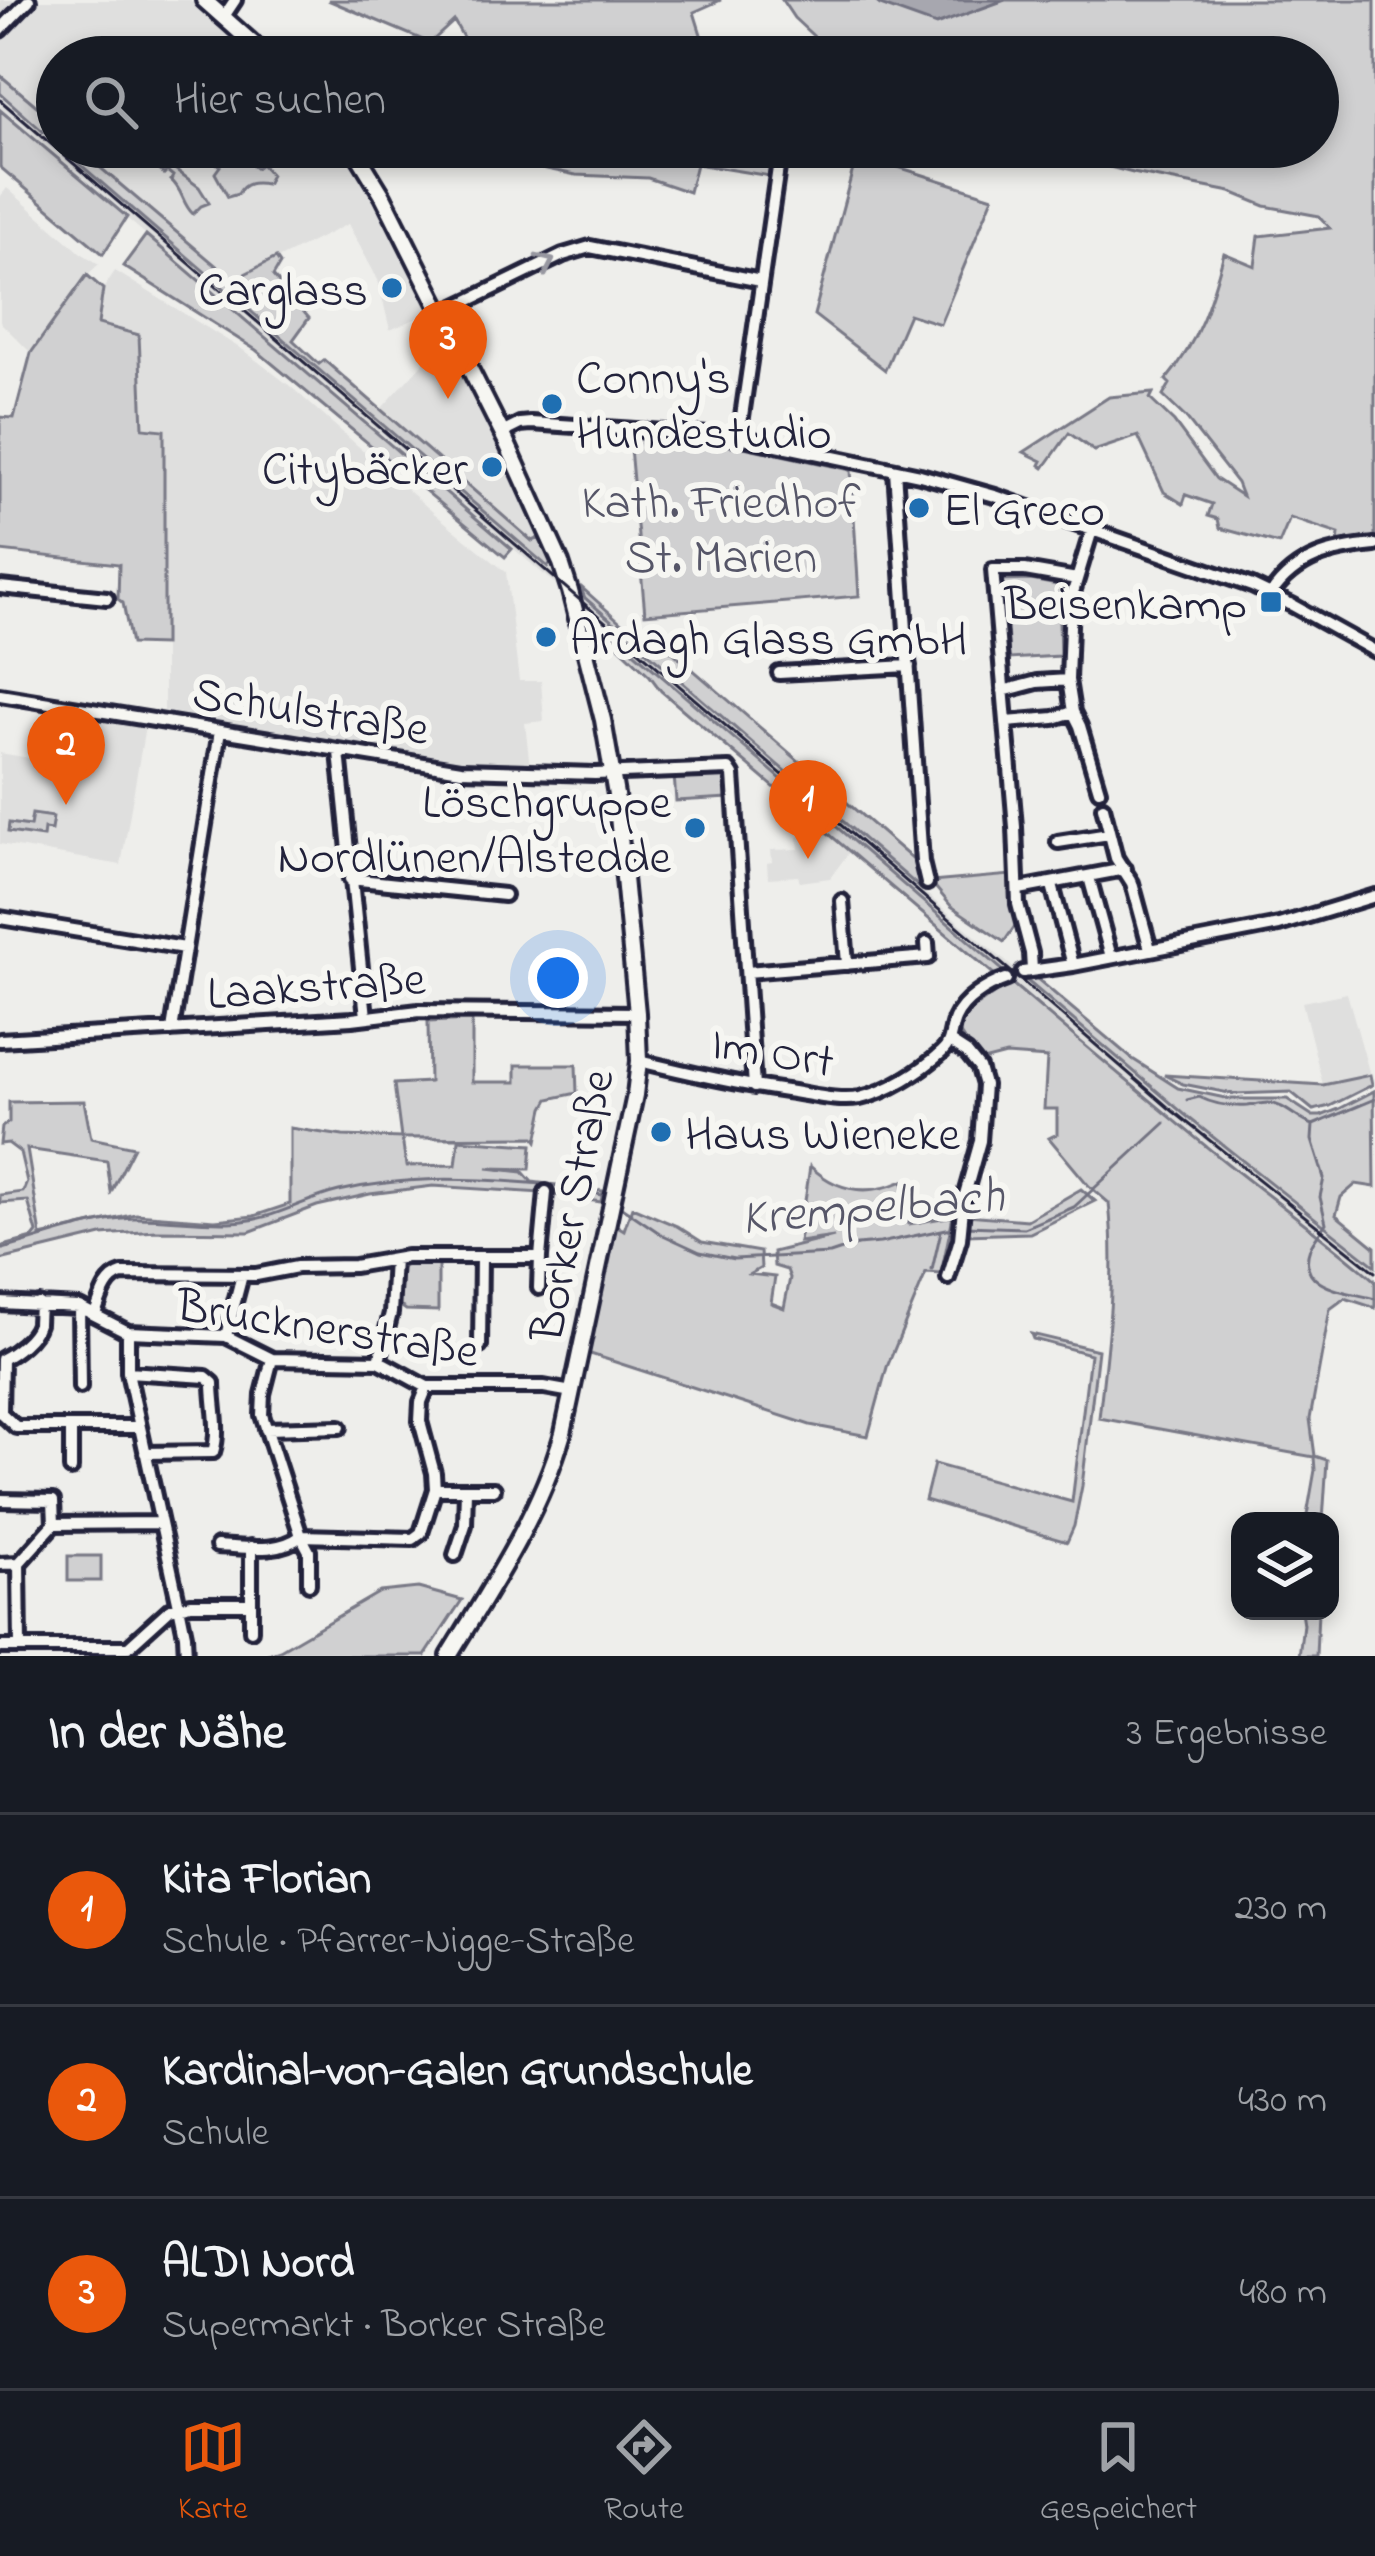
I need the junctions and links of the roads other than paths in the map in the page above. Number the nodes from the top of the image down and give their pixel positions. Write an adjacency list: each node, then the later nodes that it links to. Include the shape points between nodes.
1 (29, 0): 5 (street)
2 (204, 0): 4 (main road)
3 (235, 0): 4 (street)
4 (224, 17): 6 (main road)
5 (0, 31)
6 (245, 36)
7 (366, 168): 10 (main road, Borker Straße)
8 (778, 168): 9 (street)
9 (761, 281): 10 (street, one-way to 9, via 590,248); 12 (street)
10 (441, 314): 11 (main road, Borker Straße)
11 (502, 433): 12 (street, via 531,423); 30 (main road, Borker Straße, via 566,578)
12 (739, 437): 13 (street)
13 (895, 470): 14 (street); 21 (street)
14 (1092, 530): 16 (street); 18 (street)
15 (1375, 545): 18 (street, via 1320,554)
16 (1077, 578): 23 (street); 24 (street, via 993,571)
17 (0, 587): 19 (street)
18 (1271, 594): 20 (street)
19 (107, 598)
20 (1375, 651)
21 (909, 666): 22 (street); 38 (street)
22 (779, 673)
23 (1068, 680): 24 (street); 26 (street)
24 (1003, 691): 27 (street)
25 (0, 695): 28 (street, Schulstraße)
26 (1073, 712): 27 (street); 31 (street)
27 (1006, 722): 40 (street)
28 (220, 731): 29 (street, Schulstraße); 46 (street)
29 (339, 752): 30 (street, Schulstraße, via 461,770); 37 (street)
30 (612, 772): 51 (street, Schulstraße, via 732,771); 53 (main road, Borker Straße)
31 (1099, 790)
32 (1103, 807): 33 (street)
33 (1109, 833): 34 (street); 35 (street)
34 (1058, 842)
35 (1125, 869): 36 (street); 47 (street)
36 (1089, 877): 39 (street); 48 (street)
37 (350, 879): 41 (street); 54 (street)
38 (927, 883)
39 (1052, 885): 40 (street); 50 (street)
40 (1018, 889): 50 (street, via 1027,971)
41 (504, 895)
42 (1375, 896): 47 (street, via 1279,925)
43 (842, 902): 49 (street)
44 (0, 918): 46 (street)
45 (927, 944): 49 (street, via 928,957)
46 (184, 948): 55 (street)
47 (1150, 949): 48 (street)
48 (1111, 957): 50 (street)
49 (847, 964): 51 (street)
50 (1073, 965)
51 (747, 972): 59 (street)
52 (1006, 979): 57 (street, Im Ort, via 961,1010)
53 (637, 1013): 54 (street, Laakstraße, via 425,1010); 58 (main road, Borker Straße)
54 (366, 1017): 55 (street, Laakstraße)
55 (172, 1030): 56 (street, Laakstraße)
56 (0, 1040)
57 (950, 1042): 59 (street, Im Ort, via 906,1077 858,1099); 65 (street, via 979,1068 984,1085 980,1142)
58 (639, 1061): 59 (street, Im Ort); 80 (main road, Borker Straße)
59 (754, 1087)
60 (546, 1192): 62 (street)
61 (481, 1257): 62 (street); 63 (street); 73 (street)
62 (540, 1257): 66 (street)
63 (394, 1259): 64 (street); 76 (street)
64 (242, 1275): 70 (street, via 122,1274 107,1284); 72 (street)
65 (948, 1278)
66 (539, 1288)
67 (0, 1303): 68 (street, Brucknerstraße)
68 (39, 1304): 69 (street, Brucknerstraße); 74 (street, via 35,1330)
69 (79, 1307): 70 (street, Brucknerstraße); 78 (street)
70 (94, 1314): 71 (street, Brucknerstraße)
71 (128, 1332): 72 (street, Brucknerstraße); 77 (street)
72 (226, 1336): 75 (street, Brucknerstraße)
73 (480, 1346)
74 (1, 1359): 83 (street, via 1,1413 16,1427)
75 (272, 1359): 76 (street, Brucknerstraße); 84 (street, via 261,1404)
76 (379, 1361): 79 (street, Brucknerstraße)
77 (128, 1372): 81 (street); 85 (street, via 213,1383 215,1450)
78 (80, 1387)
79 (427, 1387): 80 (street, Brucknerstraße); 87 (street, via 419,1413)
80 (572, 1392): 108 (main road, Borker Straße, via 533,1515)
81 (140, 1426): 83 (street); 85 (street)
82 (340, 1427): 84 (street)
83 (71, 1428): 86 (street)
84 (266, 1429): 93 (street)
85 (145, 1453): 91 (street)
86 (71, 1469)
87 (435, 1489): 89 (street); 93 (street, via 413,1539)
88 (494, 1489): 89 (street)
89 (466, 1490): 96 (street)
90 (0, 1501): 92 (street, via 53,1501)
91 (159, 1523): 92 (street); 101 (street)
92 (53, 1524): 97 (street)
93 (301, 1536): 95 (street, via 290,1545); 99 (street)
94 (217, 1546): 95 (street)
95 (251, 1546): 100 (street)
96 (455, 1555)
97 (19, 1563): 98 (street); 104 (street)
98 (0, 1564)
99 (309, 1584)
100 (251, 1604): 101 (street); 102 (street)
101 (179, 1606): 106 (street); 107 (street)
102 (251, 1630)
103 (0, 1647): 104 (street)
104 (20, 1647): 105 (street)
105 (74, 1652): 106 (street)
106 (128, 1652)
107 (186, 1656)
108 (449, 1656)

